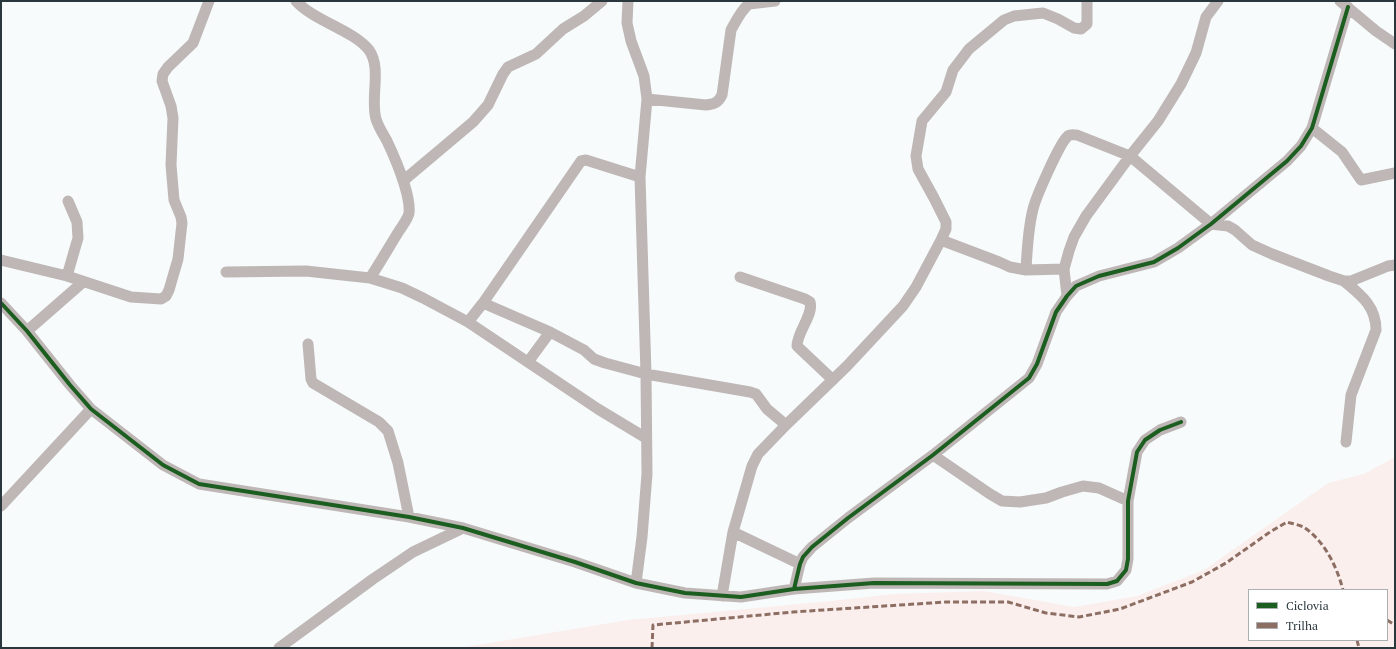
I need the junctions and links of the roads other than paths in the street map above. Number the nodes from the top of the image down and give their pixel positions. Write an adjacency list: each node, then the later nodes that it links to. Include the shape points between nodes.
1 (209, 1): 28 (street, via 193,43 168,67 162,81 173,118 171,165 174,200 182,223 178,259 169,290 166,296 155,300 131,297)
2 (296, 1): 15 (street, via 361,42 369,51 374,60 376,119)
3 (602, 1): 15 (street, via 563,29 536,54 508,67 488,105 473,122)
4 (628, 1): 10 (street, via 627,23 644,76)
5 (775, 1): 10 (street, via 749,4 731,30 722,95 715,104)
6 (1087, 1): 18 (street, via 1087,24 1081,29 1043,13 1014,16 1004,20 969,49 953,70 946,92 922,121 916,156 918,169 946,222 946,230)
7 (1218, 1): 12 (street, via 1206,17 1196,53 1181,84 1158,121)
8 (1344, 4): 9 (street); 11 (street)
9 (1395, 44)
10 (647, 99): 14 (street)
11 (1312, 128): 13 (street, via 1342,152 1361,180); 17 (street, via 1287,161)
12 (1130, 156): 17 (street); 21 (street, via 1086,216 1074,237); 22 (street, via 1077,135 1067,136 1039,190 1033,208)
13 (1395, 173)
14 (640, 177): 31 (street, via 586,160 581,161); 37 (street)
15 (403, 181): 26 (street, via 410,202 409,215)
16 (68, 201): 24 (street, via 77,222 78,238)
17 (1211, 224): 27 (street, via 1228,226 1252,245); 29 (street, via 1154,262 1088,280 1076,286)
18 (941, 240): 22 (street, via 1010,267); 38 (street, via 916,288 903,306)
19 (1, 260): 24 (street)
20 (1395, 265): 27 (street, via 1351,281)
21 (1064, 269): 22 (street); 29 (street)
22 (1026, 270)
23 (226, 272): 26 (street, via 306,271)
24 (67, 276): 28 (street)
25 (740, 277): 38 (street, via 810,302 797,346)
26 (370, 278): 32 (street, via 402,288)
27 (1344, 281): 43 (street, via 1364,298 1376,318 1376,330 1352,395)
28 (83, 282): 33 (street)
29 (1067, 296): 44 (street, via 1056,312 1038,364 1029,378)
30 (1, 303): 33 (street)
31 (483, 303): 32 (street); 34 (street)
32 (468, 322): 36 (street)
33 (27, 331): 39 (street)
34 (550, 332): 36 (street); 37 (street, via 584,350 594,359)
35 (308, 344): 47 (street, via 313,383 379,422 388,431 398,463)
36 (528, 362): 42 (street)
37 (646, 374): 41 (street, via 756,394 767,409); 42 (street)
38 (833, 380): 41 (street)
39 (91, 409): 46 (street); 47 (street, via 163,465 199,484)
40 (1181, 422): 45 (street, via 1160,430 1145,440 1137,452)
41 (786, 425): 49 (street, via 758,454 752,466)
42 (646, 438): 51 (street, via 643,529)
43 (1346, 442)
44 (934, 455): 45 (street, via 1002,501 1020,502 1046,498 1083,486 1099,488); 50 (street, via 812,547)
45 (1128, 501): 52 (street, via 1126,570 1117,581 1107,584 874,583)
46 (1, 506)
47 (409, 517): 48 (street)
48 (463, 528): 51 (street); 54 (street, via 413,552)
49 (733, 532): 50 (street); 53 (street)
50 (800, 564): 52 (street)
51 (636, 583): 53 (street, via 685,593)
52 (794, 589): 53 (street, via 741,597)
53 (722, 596)
54 (279, 648)

